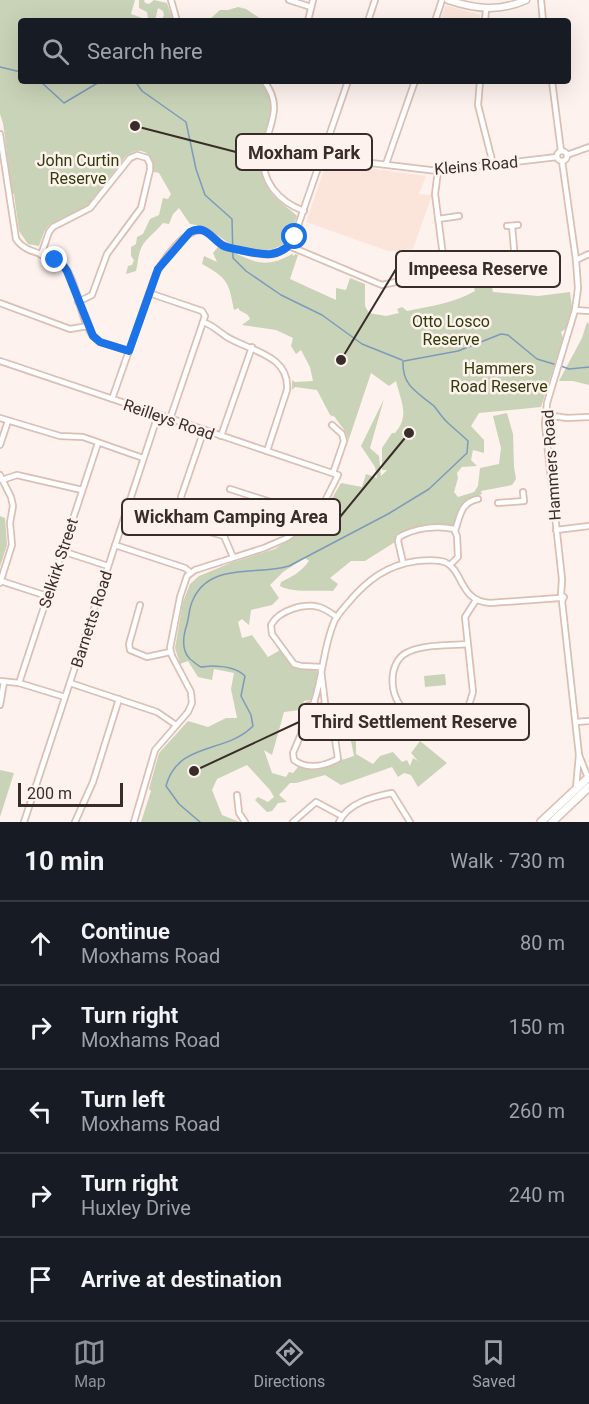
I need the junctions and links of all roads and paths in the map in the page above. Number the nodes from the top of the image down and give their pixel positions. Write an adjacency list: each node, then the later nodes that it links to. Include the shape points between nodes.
1 (171, 0): 11 (street)
2 (289, 0): 9 (street)
3 (313, 0): 9 (street)
4 (375, 0): 13 (street)
5 (442, 0): 14 (street)
6 (448, 0): 10 (main road)
7 (526, 0): 10 (main road)
8 (540, 0): 16 (street)
9 (311, 7): 12 (street)
10 (486, 9): 15 (street)
11 (176, 18)
12 (309, 18)
13 (369, 18)
14 (436, 18)
15 (485, 18)
16 (543, 18)
17 (266, 84): 31 (street, via 274,106 264,153 265,172 278,195)
18 (347, 84): 25 (street)
19 (413, 84): 28 (street)
20 (480, 84): 29 (street, via 478,105)
21 (552, 84): 24 (street)
22 (0, 134): 37 (street, via 16,239 23,248)
23 (589, 147): 26 (street)
24 (561, 151): 26 (street); 27 (street)
25 (325, 152): 28 (street, Kleins Road, via 354,161); 31 (street)
26 (567, 155): 27 (street)
27 (560, 159): 29 (street, Kleins Road); 40 (street, Hammers Road)
28 (386, 164): 30 (street, Kleins Road)
29 (493, 164): 30 (street, Kleins Road)
30 (438, 171): 33 (street)
31 (304, 211): 35 (street)
32 (459, 216): 33 (street)
33 (438, 219): 41 (street)
34 (512, 226): 38 (street)
35 (289, 246): 41 (street, via 382,285); 43 (street, via 278,254 259,255 227,247 206,231 192,231 162,264)
36 (589, 254): 40 (street)
37 (41, 255): 44 (street, via 65,267); 44 (street, via 53,227 90,208 130,158 147,158 150,170 141,208 107,254 92,295)
38 (515, 255): 39 (street); 41 (street, via 481,256); 42 (street)
39 (532, 258)
40 (576, 260): 46 (street, Hammers Road)
41 (445, 271)
42 (517, 282)
43 (149, 293): 48 (street, via 202,311); 51 (street)
44 (78, 302): 49 (street)
45 (0, 303): 49 (street, via 70,329)
46 (575, 310): 47 (street); 55 (street, Hammers Road)
47 (589, 311)
48 (203, 322): 50 (street); 58 (street)
49 (88, 326): 51 (street, via 100,342)
50 (252, 347): 62 (street); 65 (street, via 274,360 288,383)
51 (129, 351): 53 (street)
52 (0, 361): 53 (street, Reilleys Road)
53 (112, 399): 54 (street, Reilleys Road)
54 (158, 415): 58 (street, Reilleys Road); 66 (street, Barnetts Road)
55 (546, 415): 56 (street); 78 (street, Hammers Road)
56 (589, 417)
57 (0, 418): 59 (street)
58 (170, 419): 61 (street, Reilleys Road)
59 (8, 421): 63 (street); 64 (street)
60 (332, 425): 67 (street, via 344,441)
61 (204, 430): 62 (street, Reilleys Road); 82 (street, via 181,497 181,512 192,527 224,536)
62 (221, 436): 65 (street, Reilleys Road)
63 (98, 443): 66 (street); 70 (street, Selkirk Street)
64 (0, 445)
65 (267, 451): 67 (street, Reilleys Road)
66 (144, 458): 80 (street, Barnetts Road)
67 (336, 474): 76 (street)
68 (1, 477): 70 (street, via 17,475); 87 (street, via 13,506 12,545)
69 (230, 489): 76 (street)
70 (82, 490): 81 (street, Selkirk Street)
71 (523, 492): 73 (street)
72 (478, 499): 79 (street, via 464,506)
73 (524, 501): 74 (street); 75 (street)
74 (498, 503)
75 (524, 508)
76 (317, 517): 82 (street, via 286,538)
77 (589, 526): 78 (street)
78 (556, 530): 89 (street, Hammers Road)
79 (455, 531): 83 (street, via 430,528 400,536); 84 (street, via 458,554)
80 (115, 545): 85 (street, Barnetts Road); 86 (street)
81 (62, 551): 85 (street); 88 (street, Selkirk Street)
82 (233, 557): 86 (street)
83 (403, 563): 84 (street, via 437,560); 92 (street, via 367,582)
84 (450, 565): 90 (street)
85 (108, 567): 98 (street, Barnetts Road)
86 (190, 572): 94 (street)
87 (0, 582): 88 (street)
88 (47, 596): 97 (street, Selkirk Street)
89 (561, 598): 90 (street, via 490,603); 105 (street, Hammers Road)
90 (476, 600): 93 (street, via 466,614)
91 (140, 605): 94 (street, via 129,650 147,657)
92 (337, 617): 95 (street); 95 (street, via 319,608 306,607 288,611 271,625 272,634 294,664)
93 (468, 644): 93 (street, via 412,650 400,656 393,688 401,707 422,715 464,709 471,703)
94 (170, 652): 106 (street, via 192,699 189,710)
95 (321, 668): 101 (street); 103 (street)
96 (2, 682): 97 (street); 102 (street)
97 (19, 683): 99 (street)
98 (70, 683): 99 (street, Barnetts Road); 100 (street)
99 (65, 697): 114 (street, Barnetts Road)
100 (118, 699): 106 (street, via 159,713); 115 (street, via 93,782)
101 (315, 704): 103 (street); 103 (street, via 304,709 293,756 312,767 338,759 332,719)
102 (0, 705)
103 (324, 705)
104 (589, 721): 105 (street)
105 (576, 722): 107 (street, Hammers Road)
106 (176, 725): 116 (street, via 154,752)
107 (579, 755): 108 (street); 109 (street, Hammers Road); 111 (street)
108 (589, 766)
109 (589, 778): 111 (highway)
110 (589, 787): 122 (highway)
111 (576, 790): 121 (highway)
112 (237, 795): 117 (street, via 239,813)
113 (342, 816): 118 (street, via 316,802); 119 (street); 120 (street, via 352,807 392,793)
114 (24, 822)
115 (75, 822)
116 (134, 822)
117 (245, 822)
118 (292, 822)
119 (339, 822)
120 (410, 822)
121 (541, 822)
122 (552, 822)

